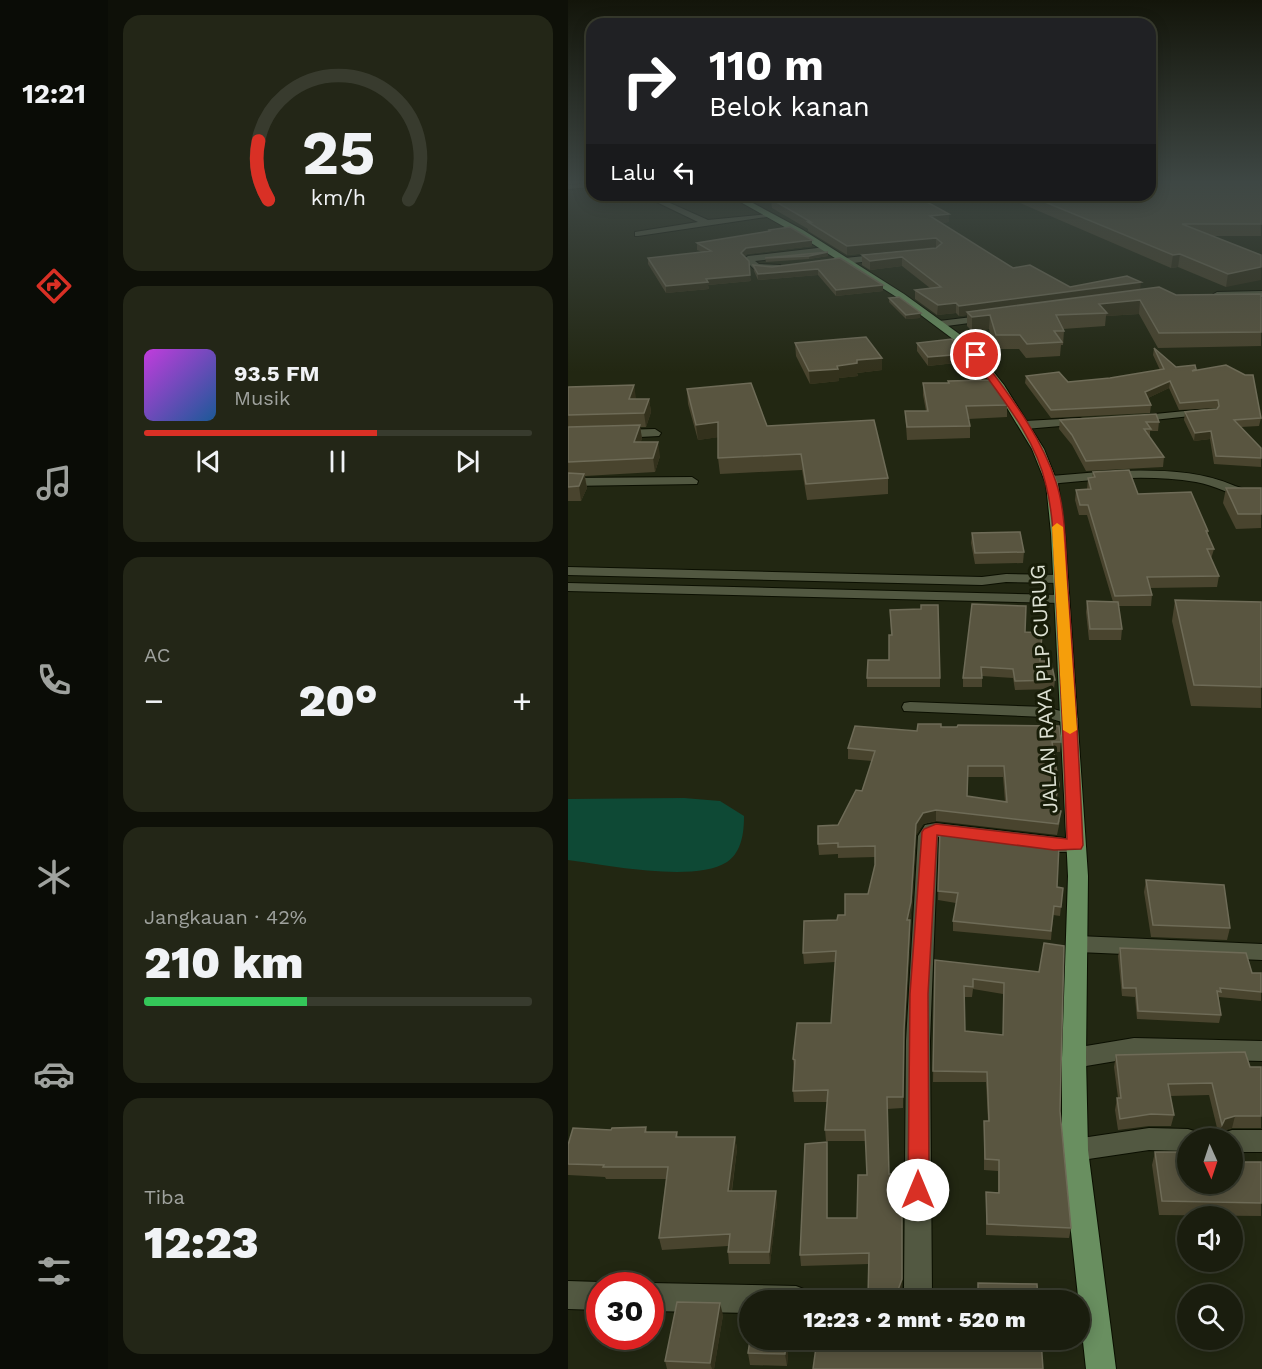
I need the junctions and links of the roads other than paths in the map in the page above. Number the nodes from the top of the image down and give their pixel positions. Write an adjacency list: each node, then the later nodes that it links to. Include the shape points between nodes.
1 (817, 245): 3 (main road, JALAN RAYA PLP CURUG)
2 (893, 257): 3 (street)
3 (835, 258): 4 (street, via 748,259 757,267); 8 (main road, JALAN RAYA PLP CURUG, via 901,296)
4 (783, 267)
5 (1261, 294): 6 (street)
6 (1209, 295)
7 (1004, 316): 8 (street)
8 (939, 324): 12 (main road, JALAN RAYA PLP CURUG, via 965,343)
9 (1212, 412): 10 (street)
10 (1120, 420)
11 (1096, 421): 12 (street)
12 (1025, 425): 15 (main road, JALAN RAYA PLP CURUG)
13 (655, 433): 14 (street)
14 (612, 434)
15 (1051, 480): 18 (street, via 1094,476 1188,477); 20 (main road, JALAN RAYA PLP CURUG)
16 (692, 481): 17 (street)
17 (568, 482)
18 (1249, 496)
19 (568, 571): 21 (street)
20 (1061, 579): 21 (street); 24 (main road, JALAN RAYA PLP CURUG)
21 (982, 581): 23 (street)
22 (568, 587): 23 (street)
23 (984, 597): 24 (street)
24 (1062, 599): 26 (main road, JALAN RAYA PLP CURUG)
25 (910, 707): 26 (street, via 1046,712)
26 (1069, 719): 27 (main road, JALAN RAYA PLP CURUG)
27 (1075, 845): 28 (main road, JALAN RAYA PLP CURUG); 36 (street, via 955,831 930,832 918,1041)
28 (1078, 944): 29 (street); 31 (main road, JALAN RAYA PLP CURUG)
29 (1261, 952)
30 (1261, 1051): 31 (street, via 1134,1048)
31 (1074, 1058): 35 (main road, JALAN RAYA PLP CURUG)
32 (1177, 1140): 35 (street, via 1149,1139)
33 (1243, 1141): 34 (street)
34 (1261, 1142)
35 (1075, 1150): 41 (main road, JALAN RAYA PLP CURUG)
36 (918, 1290)
37 (568, 1295): 38 (street)
38 (586, 1296)
39 (664, 1297): 40 (street)
40 (739, 1299)
41 (1101, 1369)

